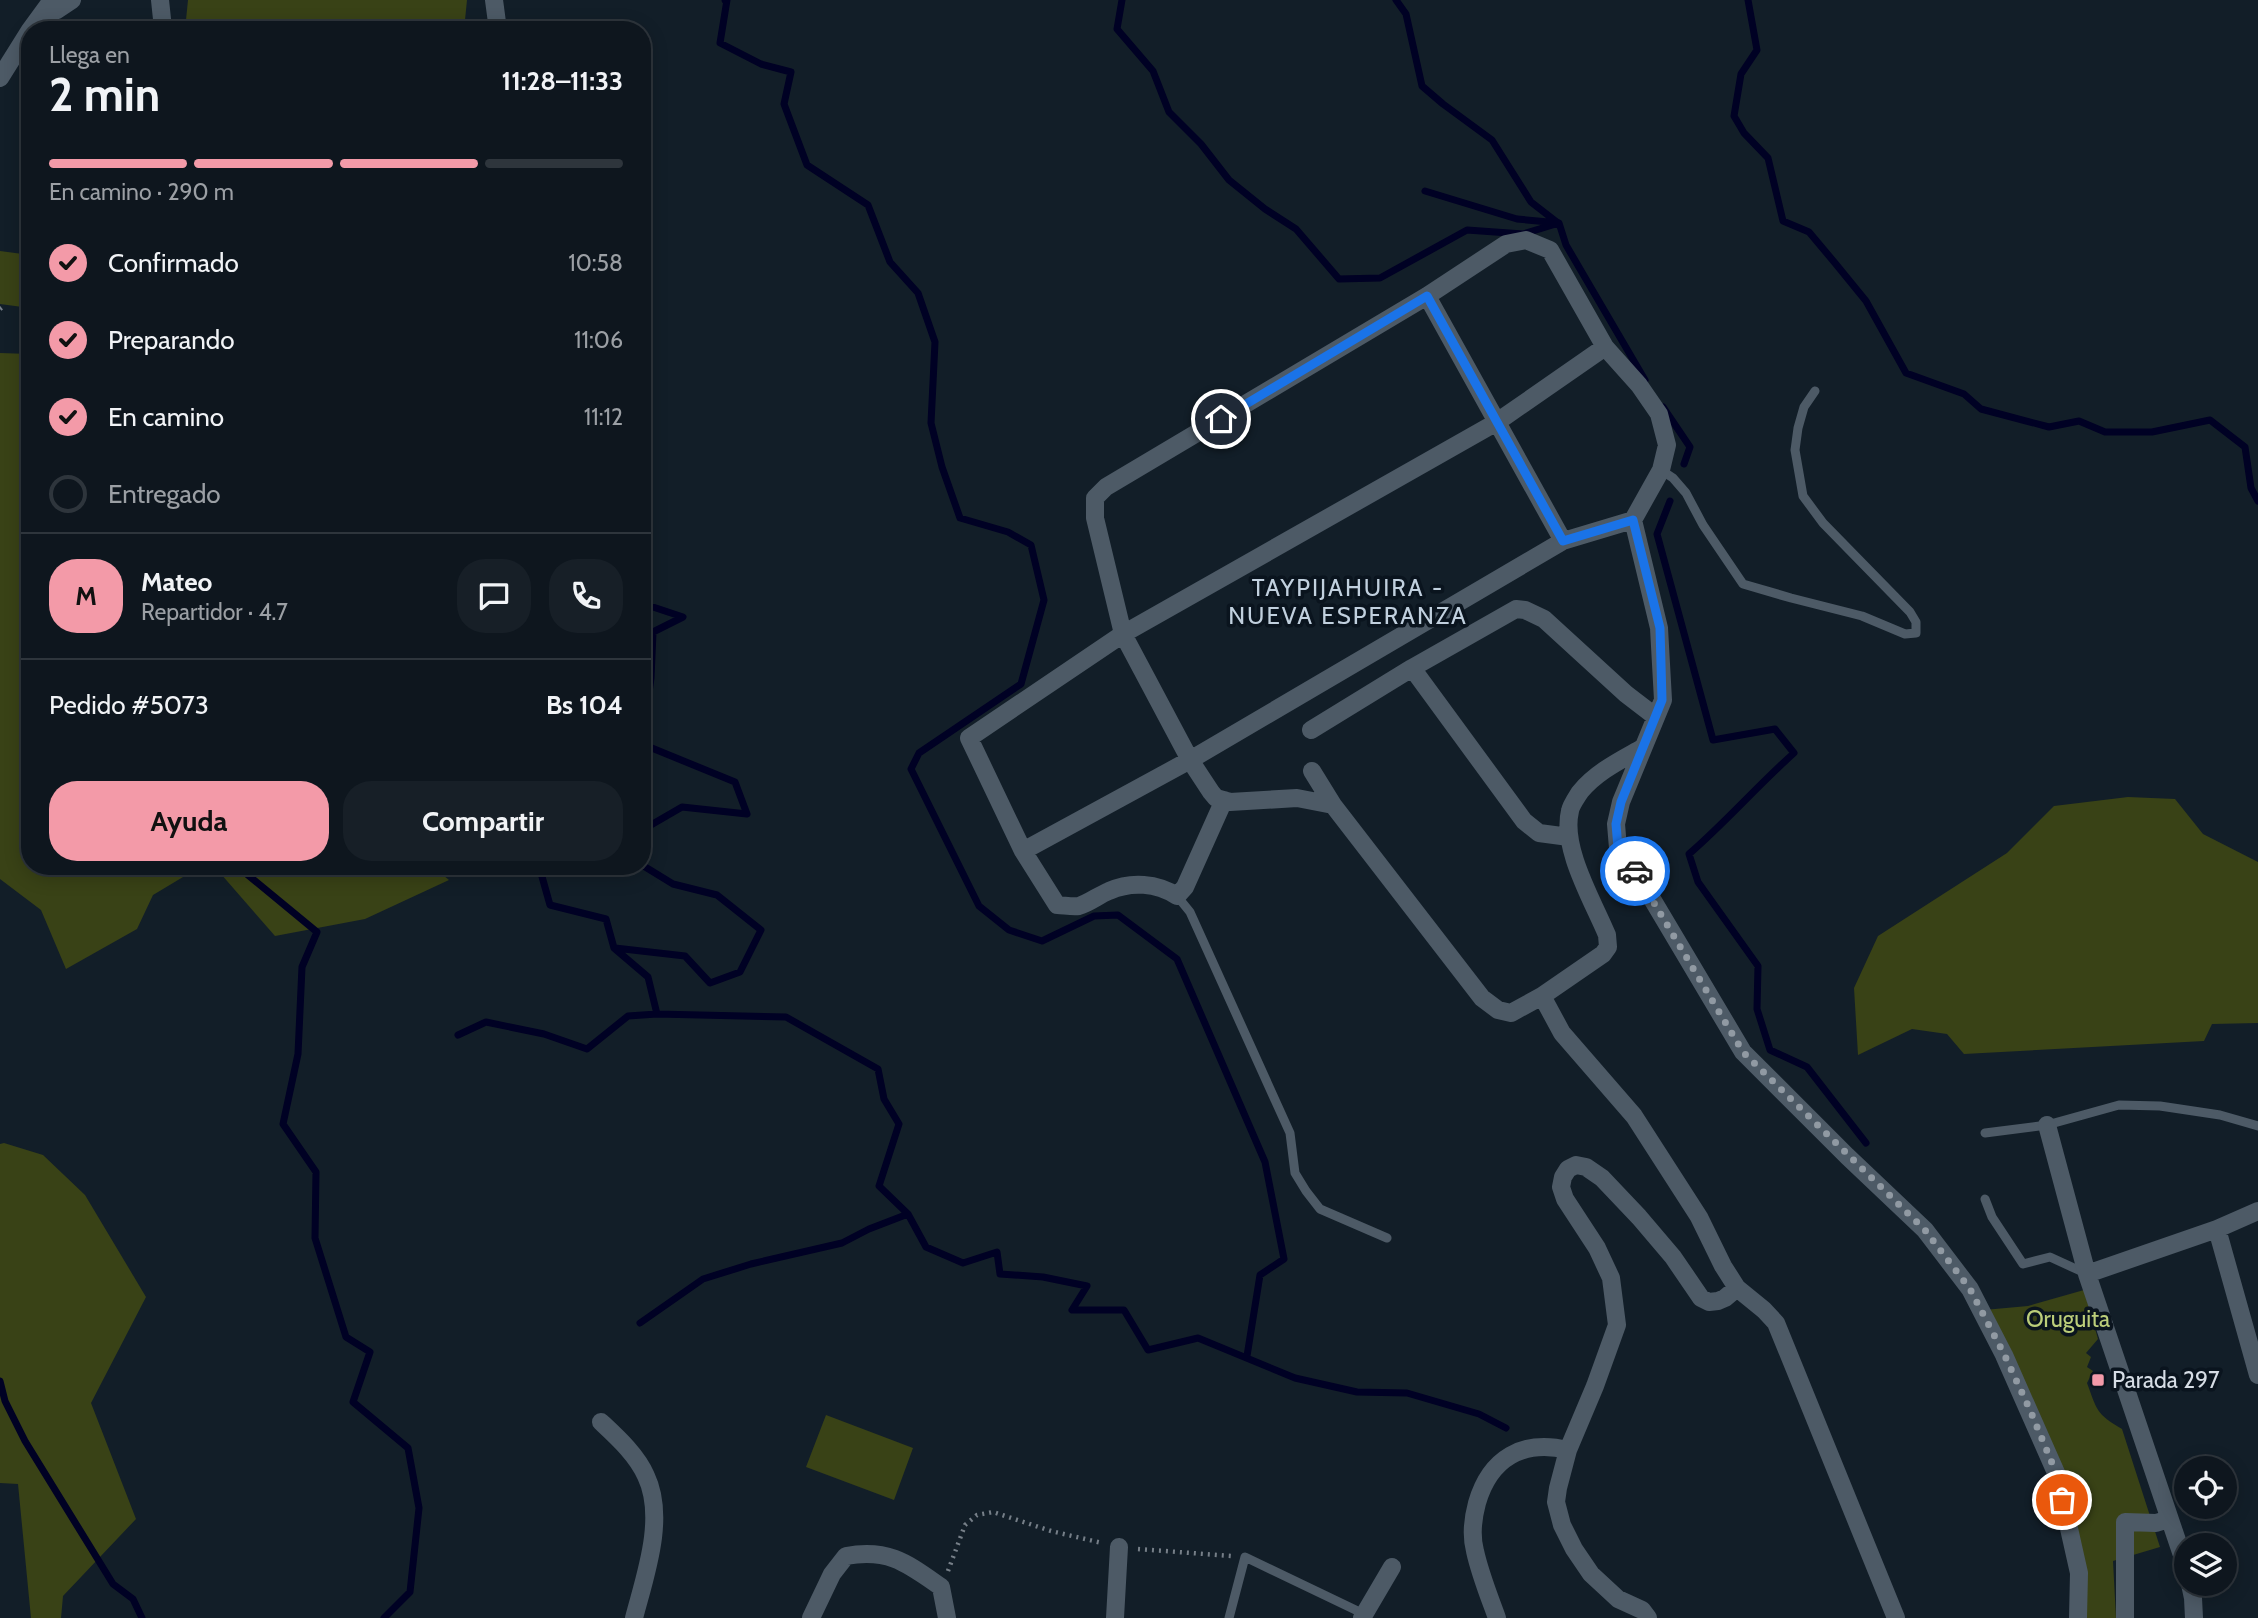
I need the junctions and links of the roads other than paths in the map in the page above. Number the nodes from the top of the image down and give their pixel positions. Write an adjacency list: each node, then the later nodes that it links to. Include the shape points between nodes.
1 (72, 0): 4 (street, via 50,12)
2 (160, 0): 6 (street)
3 (494, 0): 7 (street)
4 (49, 5): 5 (street)
5 (37, 21)
6 (162, 21)
7 (497, 21)
8 (21, 44): 9 (street)
9 (0, 78)
10 (1427, 296): 11 (street, via 1506,244 1526,240 1550,250); 13 (street); 17 (street, via 1106,487 1095,498 1095,518)
11 (1605, 347): 13 (street); 14 (street, via 1659,414 1667,444)
12 (1815, 391): 14 (lane, via 1804,407 1795,450 1802,496 1910,612 1916,633 1905,634 1862,616 1744,584 1686,493)
13 (1497, 422): 16 (street); 17 (street)
14 (1661, 470): 15 (street)
15 (1633, 520): 16 (street); 19 (street, via 1660,628 1662,700)
16 (1563, 541): 22 (street)
17 (1123, 634): 22 (street); 27 (street, via 969,738)
18 (1412, 668): 19 (street, via 1516,609 1525,610 1544,619); 20 (street); 26 (street, via 1524,821 1539,833)
19 (1656, 717): 21 (street)
20 (1311, 730)
21 (1643, 748): 26 (street, via 1581,792 1570,810); 58 (street, via 1621,802 1616,824 1618,848 1743,1052 1925,1230 1970,1289 2057,1475 2079,1573)
22 (1190, 760): 24 (street, via 1216,798); 27 (street)
23 (1312, 771): 25 (street)
24 (1224, 800): 25 (street, via 1297,799); 28 (street)
25 (1333, 805): 29 (street, via 1482,998 1511,1013)
26 (1569, 837): 29 (street, via 1608,947)
27 (1023, 851): 28 (street, via 1057,905 1077,906 1131,884 1170,891)
28 (1177, 897): 36 (lane, via 1190,912 1290,1133 1295,1173 1306,1191 1321,1209)
29 (1542, 996): 38 (street, via 1562,1033 1634,1116 1699,1217)
30 (2047, 1125): 31 (lane, via 2119,1105 2208,1113); 32 (lane); 37 (street)
31 (2258, 1126)
32 (1984, 1133)
33 (1985, 1199): 37 (lane, via 2023,1264 2050,1257)
34 (2258, 1211): 35 (street)
35 (2217, 1229): 37 (street); 39 (street)
36 (1387, 1238)
37 (2087, 1273): 42 (street)
38 (1737, 1288): 41 (street, via 1718,1301 1701,1297 1639,1217 1602,1178 1586,1167 1567,1169 1561,1187 1611,1278 1617,1325); 57 (street, via 1776,1323)
39 (2258, 1375)
40 (601, 1422): 49 (street, via 646,1475 654,1501 653,1544)
41 (1568, 1450): 47 (street, via 1556,1502 1562,1525 1591,1574); 54 (street, via 1534,1447 1512,1454 1487,1477 1474,1521 1475,1550)
42 (2169, 1519): 43 (street); 59 (street, via 2125,1522)
43 (2174, 1533)
44 (1119, 1548): 52 (street)
45 (1392, 1567): 48 (street)
46 (2193, 1596): 60 (street)
47 (1618, 1599): 55 (street); 56 (street, via 1642,1610)
48 (1363, 1616): 53 (lane, via 1245,1557)
49 (634, 1618)
50 (811, 1618): 51 (street, via 846,1556 864,1553 886,1555 941,1587)
51 (947, 1618)
52 (1115, 1618)
53 (1229, 1618)
54 (1497, 1618)
55 (1624, 1618)
56 (1648, 1618)
57 (1896, 1618)
58 (2078, 1618)
59 (2125, 1618)
60 (2194, 1618)

